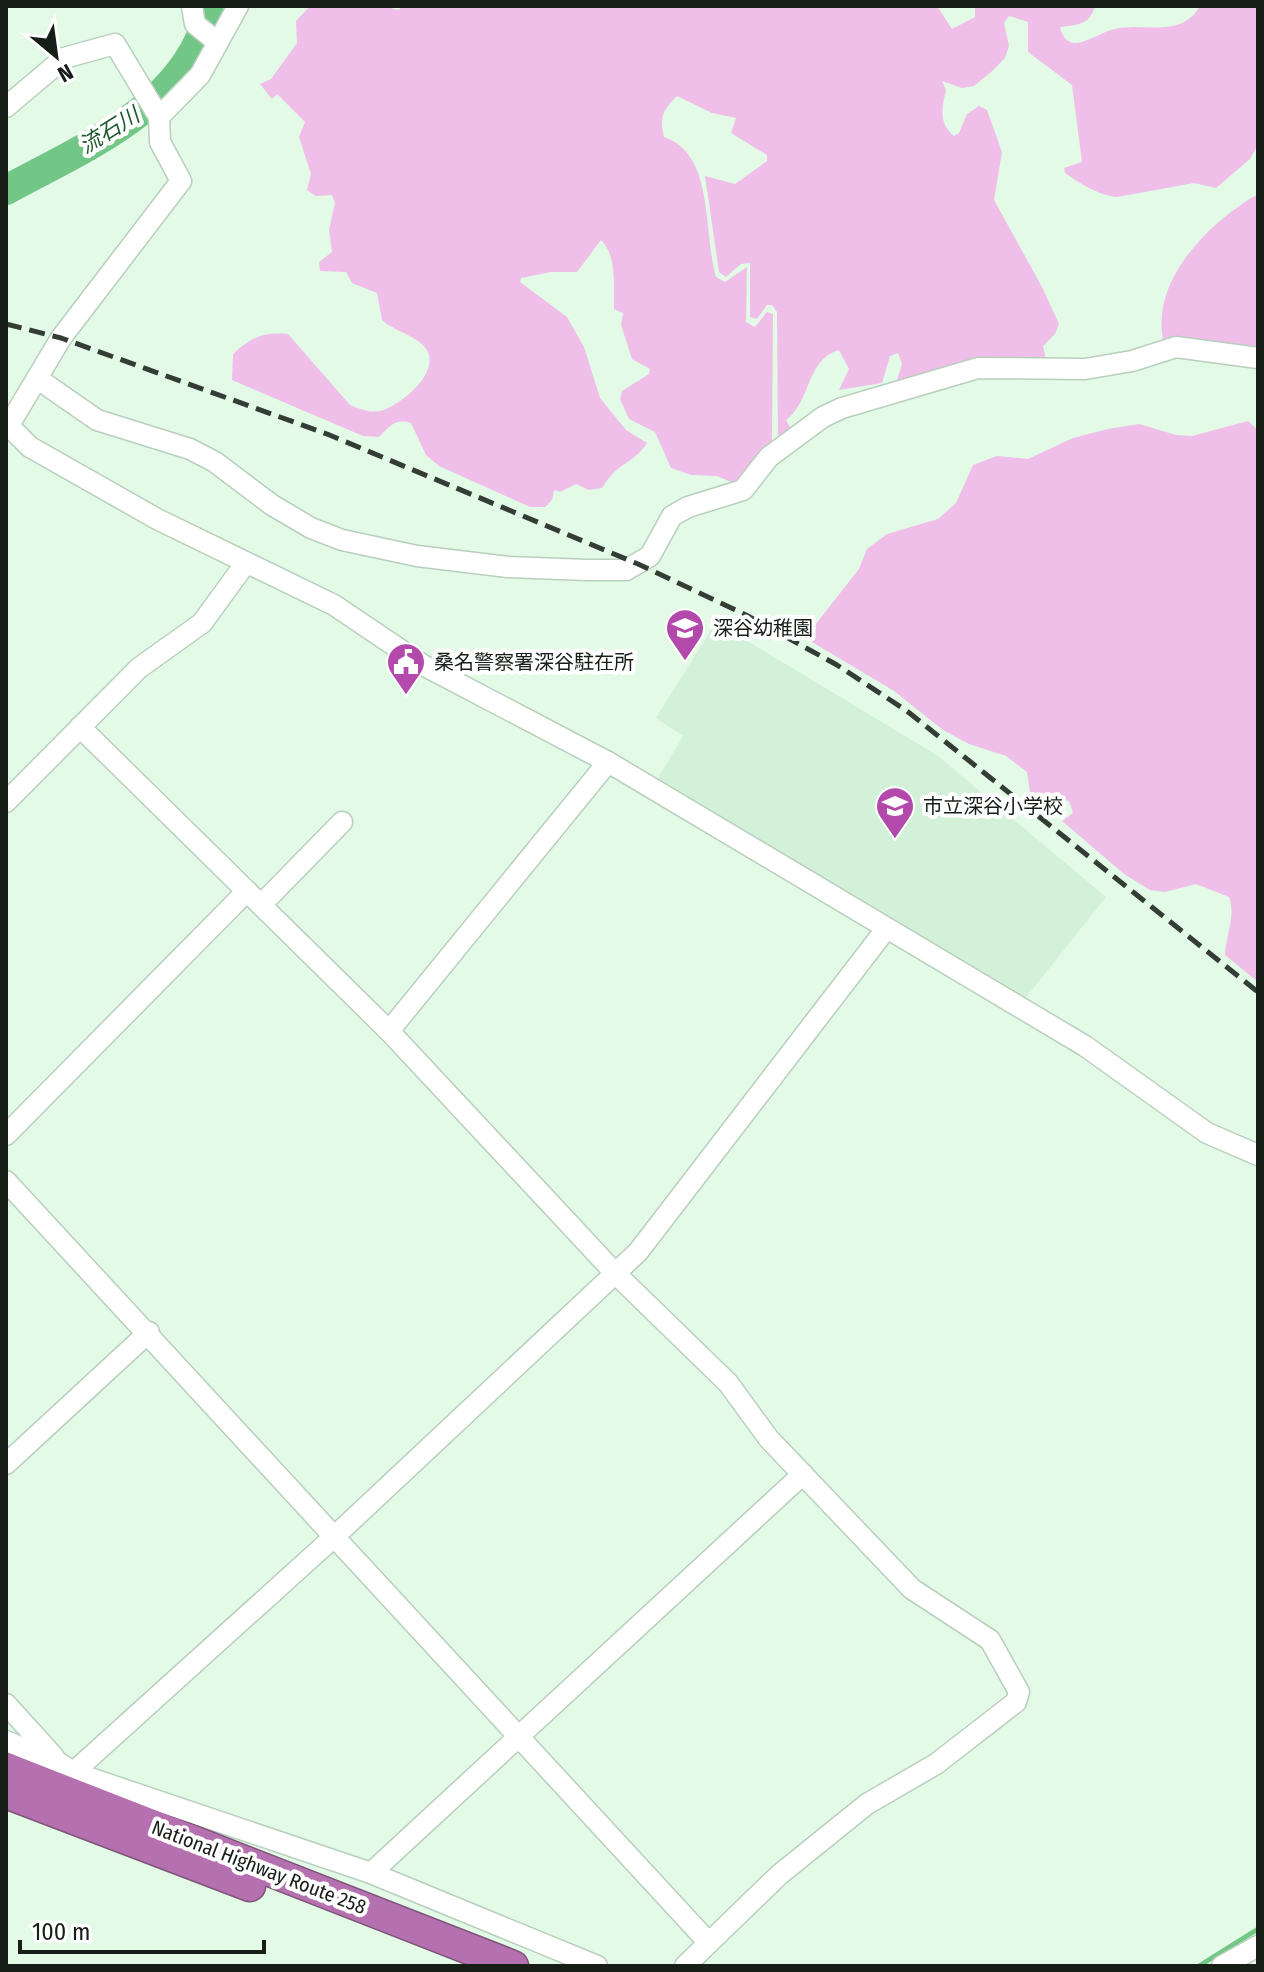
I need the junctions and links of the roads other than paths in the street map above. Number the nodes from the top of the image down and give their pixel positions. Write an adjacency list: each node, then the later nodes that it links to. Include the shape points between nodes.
1 (238, 6): 3 (street)
2 (194, 15): 3 (street)
3 (216, 41): 5 (street, via 200,75)
4 (6, 107): 5 (street, via 64,58 115,44)
5 (159, 117): 7 (street, via 160,142 181,181 61,338)
6 (1258, 358): 7 (street, via 1176,347 1085,369 978,368 842,408 769,457 743,490 672,516 650,556 626,570 508,567 342,540 272,505 215,462 97,420)
7 (38, 379): 8 (street)
8 (8, 424): 9 (street, via 30,447)
9 (245, 564): 10 (street, via 202,623 139,668); 11 (street, via 334,605 423,665)
10 (80, 727): 12 (street); 14 (street)
11 (608, 762): 15 (street); 16 (street)
12 (6, 802)
13 (342, 822): 14 (street)
14 (254, 898): 16 (street); 17 (street)
15 (886, 929): 18 (street, via 1085,1046 1207,1133); 20 (street, via 638,1252)
16 (389, 1031): 20 (street)
17 (6, 1135)
18 (1258, 1155)
19 (6, 1181): 21 (street)
20 (615, 1273): 23 (street, via 728,1383); 24 (street)
21 (149, 1332): 22 (street); 24 (street)
22 (6, 1464)
23 (803, 1474): 26 (street); 32 (street, via 912,1589 990,1640 1020,1698 936,1764 867,1804 779,1875)
24 (335, 1536): 26 (street); 29 (street)
25 (6, 1704): 29 (street)
26 (519, 1737): 31 (street); 32 (street)
27 (6, 1741): 29 (street)
28 (6, 1768): 29 (highway, National Highway Route 258)
29 (63, 1775): 31 (street); 35 (highway, National Highway Route 258)
30 (6, 1793): 34 (highway, National Highway Route 258)
31 (371, 1873): 36 (street)
32 (709, 1943): 37 (street)
33 (1258, 1946): 38 (street)
34 (461, 1966)
35 (513, 1966)
36 (597, 1966)
37 (685, 1966)
38 (1222, 1966)

